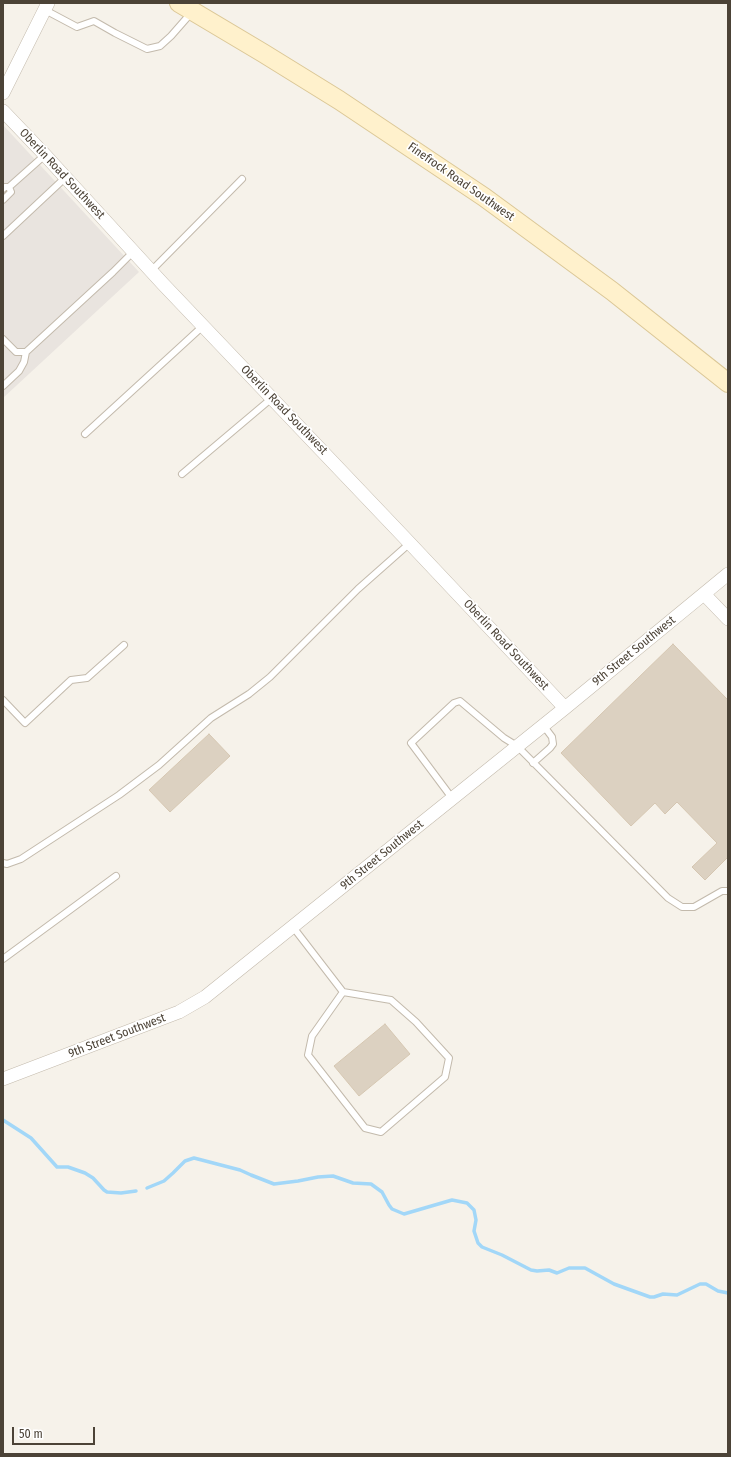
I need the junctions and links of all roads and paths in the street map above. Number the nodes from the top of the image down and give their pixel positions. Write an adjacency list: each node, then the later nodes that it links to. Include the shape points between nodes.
1 (47, 6): 2 (lane, via 77,27 94,21 147,49 160,46 171,36); 3 (street)
2 (186, 7): 16 (main road, Finefrock Road Southwest, via 339,100 484,197 612,291)
3 (3, 92)
4 (3, 111): 5 (street, Oberlin Road Southwest)
5 (45, 155): 6 (street, Oberlin Road Southwest); 8 (lane)
6 (66, 177): 10 (lane); 11 (street, Oberlin Road Southwest)
7 (242, 179): 12 (lane)
8 (6, 188): 9 (lane, via 11,192)
9 (3, 200)
10 (3, 236)
11 (134, 251): 12 (street, Oberlin Road Southwest); 15 (lane)
12 (151, 271): 13 (street, Oberlin Road Southwest)
13 (203, 326): 18 (street, Oberlin Road Southwest); 19 (lane)
14 (3, 339): 15 (lane, via 16,352)
15 (26, 352): 17 (lane, via 19,371)
16 (728, 383)
17 (3, 386)
18 (272, 398): 20 (lane); 21 (street, Oberlin Road Southwest)
19 (85, 434)
20 (182, 474)
21 (410, 543): 27 (street, Oberlin Road Southwest); 32 (lane, via 358,589 270,677 211,718 159,765 119,795 21,859)
22 (728, 574): 23 (street, 9th Street Southwest)
23 (704, 594): 24 (street); 27 (street, 9th Street Southwest)
24 (728, 619)
25 (124, 645): 26 (lane, via 87,678 71,680 25,723)
26 (3, 700)
27 (565, 708): 28 (street, 9th Street Southwest)
28 (543, 725): 29 (street, 9th Street Southwest); 30 (lane, via 552,737 553,744)
29 (517, 746): 30 (lane); 31 (street, 9th Street Southwest); 31 (lane, via 460,701 454,703 411,743)
30 (533, 763): 34 (lane, via 668,898 682,907 694,906 722,891)
31 (452, 798): 35 (street, 9th Street Southwest)
32 (3, 863)
33 (116, 876): 36 (lane)
34 (728, 891)
35 (293, 927): 37 (lane); 38 (street, 9th Street Southwest, via 193,1005)
36 (3, 959)
37 (343, 992): 37 (lane, via 391,1000 416,1022 449,1058 445,1077 381,1132 365,1128 308,1055 312,1036)
38 (3, 1079)

